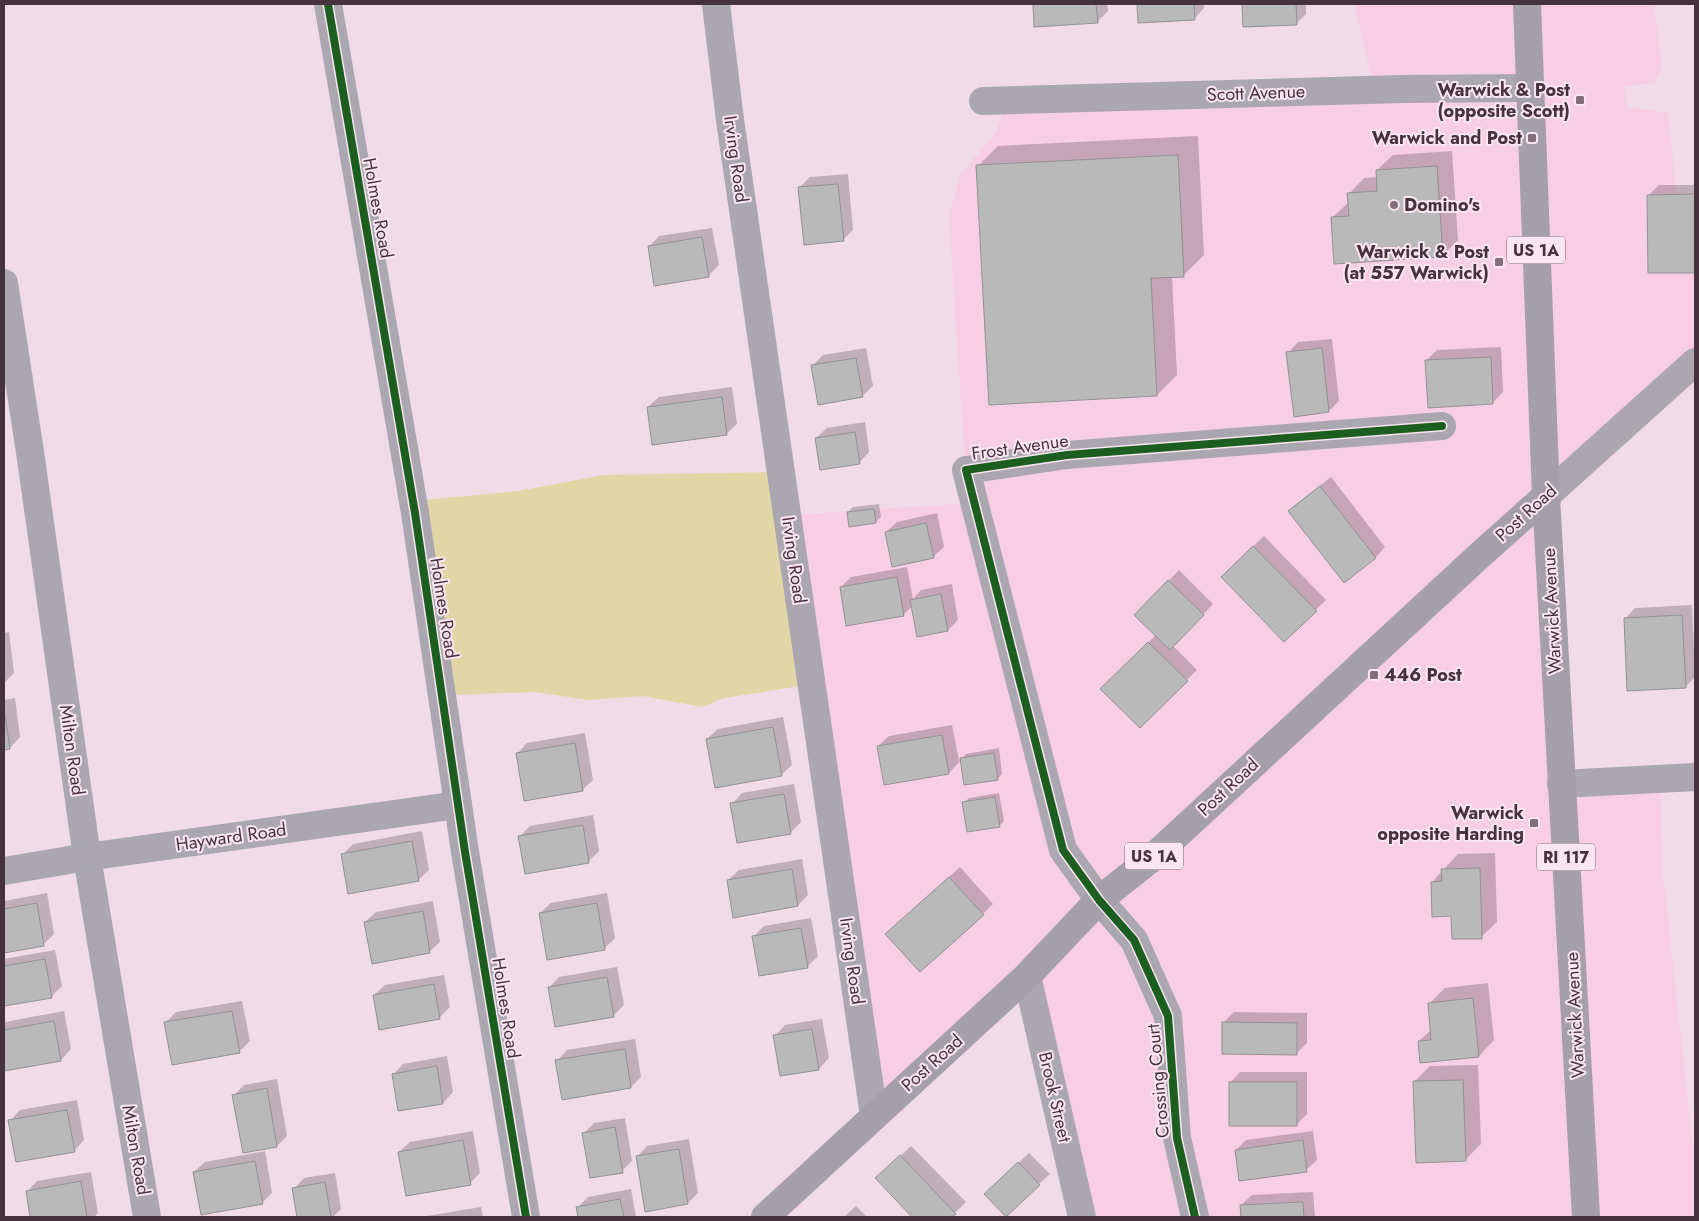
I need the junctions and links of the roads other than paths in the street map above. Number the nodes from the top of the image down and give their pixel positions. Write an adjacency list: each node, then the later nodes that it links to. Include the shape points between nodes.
1 (328, 4): 12 (street, Holmes Road, via 414,513)
2 (716, 4): 17 (street, Irving Road)
3 (1526, 4): 4 (main road, Warwick Avenue / US 1A)
4 (1530, 88): 5 (street, Scott Avenue, via 1411,88); 9 (main road, Warwick Avenue / US 1A)
5 (983, 101)
6 (4, 283): 13 (street, Milton Road)
7 (1695, 362): 9 (main road, Post Road)
8 (1442, 426): 15 (street, Frost Avenue, via 1067,454 966,470 1063,850)
9 (1546, 496): 11 (main road, Warwick Avenue / RI 117); 15 (main road, Post Road / US 1A, via 1152,858)
10 (1695, 777): 11 (street)
11 (1561, 784): 23 (main road, Warwick Avenue / RI 117)
12 (458, 804): 13 (street, Hayward Road); 19 (street, Holmes Road)
13 (86, 857): 14 (street, Hayward Road); 18 (street, Milton Road)
14 (4, 871)
15 (1099, 900): 16 (main road, Post Road / US 1A); 22 (street, Crossing Court, via 1134,940 1168,1016 1177,1138)
16 (1027, 976): 17 (main road, Post Road / US 1A); 21 (street, Brook Street)
17 (874, 1116): 20 (main road, Post Road / US 1A)
18 (147, 1217)
19 (526, 1217)
20 (765, 1217)
21 (1082, 1217)
22 (1195, 1217)
23 (1586, 1217)

